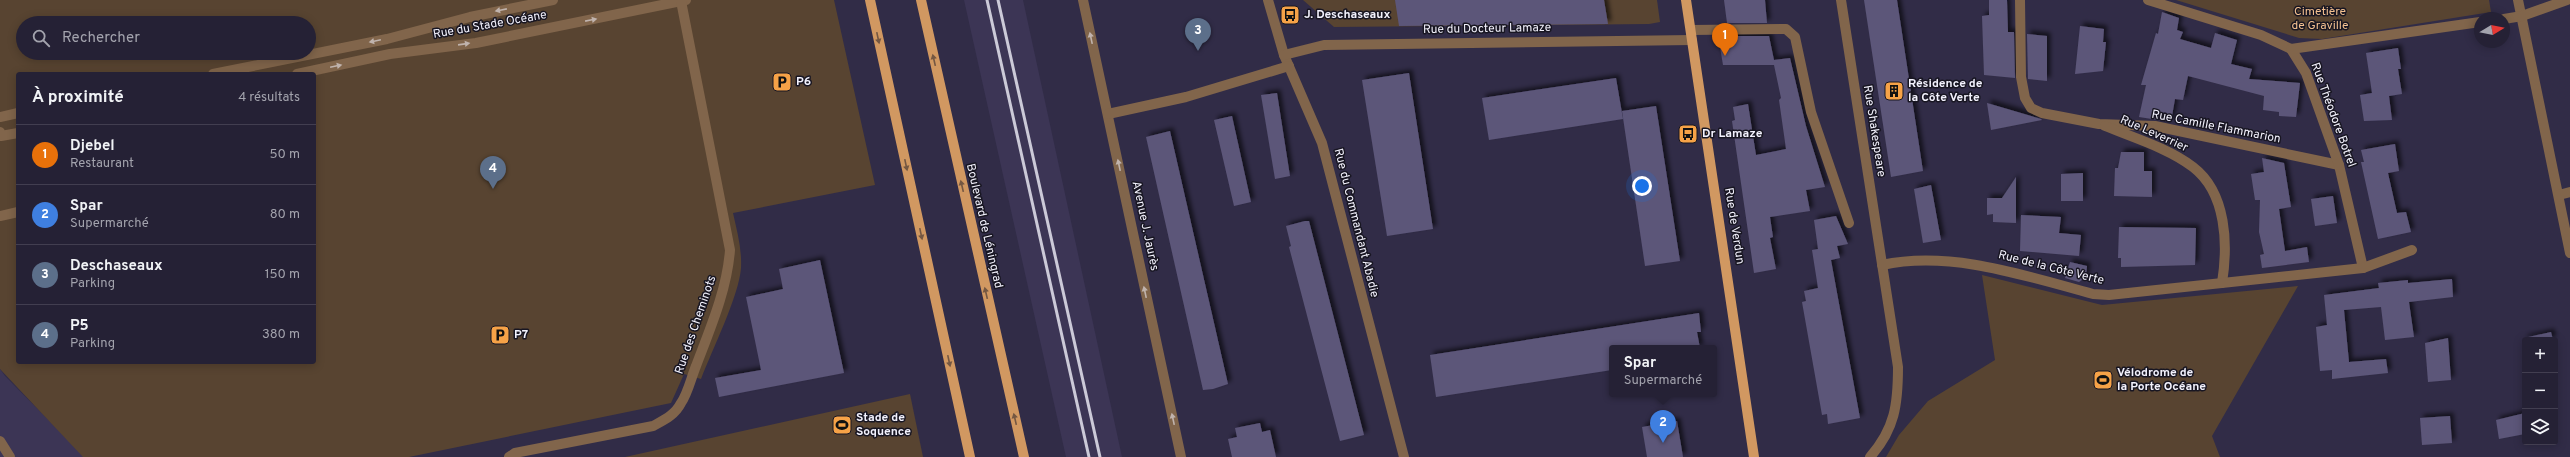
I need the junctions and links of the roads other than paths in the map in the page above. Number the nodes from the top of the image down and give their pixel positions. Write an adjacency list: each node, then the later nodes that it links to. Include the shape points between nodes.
1 (553, 0): 18 (street, Rue du Stade Océane, one-way to 18)
2 (870, 0): 44 (main road, one-way to 44)
3 (921, 0): 45 (main road, Boulevard de Léningrad, one-way to 3)
4 (1083, 0): 25 (street, Avenue J. Jaurès, one-way to 4)
5 (1268, 0): 19 (street, Rue du Commandant Abadie)
6 (1686, 0): 16 (main road, Rue de Verdun)
7 (1841, 0): 38 (street, Rue Shakespeare)
8 (2020, 0): 27 (street, Rue Camille Flammarion, via 2021,77 2025,98 2031,108 2042,113)
9 (2148, 0): 17 (street, via 2262,35)
10 (2518, 0): 13 (street)
11 (2567, 0): 13 (street)
12 (684, 1): 23 (street, Rue du Stade Océane, one-way to 12, via 390,54 476,43); 43 (street, Rue des Cheminots, via 730,250 723,291 700,356 681,404 671,416 653,426 515,453)
13 (2522, 16): 14 (street); 32 (street)
14 (2510, 18)
15 (2474, 23): 17 (street)
16 (1692, 35): 19 (street, Rue du Docteur Lamaze, via 1332,45); 35 (street, Rue du Docteur Lamaze, via 1786,29 1796,37 1811,112); 48 (main road, Rue de Verdun)
17 (2292, 49): 30 (street, Rue Théodore Botrel, via 2306,73)
18 (316, 53)
19 (1284, 55): 21 (street, Rue du Commandant Abadie)
20 (283, 60): 22 (street, Rue du Stade Océane, one-way to 22)
21 (1289, 66): 25 (street, via 1186,97); 47 (street, Rue du Commandant Abadie, via 1322,143)
22 (223, 72)
23 (306, 72)
24 (16, 114): 26 (street)
25 (1108, 114): 46 (street, Avenue J. Jaurès, one-way to 25)
26 (0, 117)
27 (2099, 124): 30 (street, Rue Camille Flammarion, via 2155,126); 40 (street, Rue Leverrier, via 2173,154 2195,168 2208,185 2225,226 2226,258)
28 (16, 133): 29 (street)
29 (1, 134)
30 (2339, 165): 39 (street, Rue Théodore Botrel)
31 (2570, 192): 32 (street)
32 (2559, 195): 37 (street)
33 (16, 212): 34 (street)
34 (0, 216)
35 (1849, 223)
36 (2412, 250): 39 (street, Rue de la Côte Verte)
37 (2570, 253)
38 (1882, 265): 40 (street, Rue de la Côte Verte, via 1902,260 1982,264 2093,294 2109,295); 49 (street, via 1898,367 1898,394 1894,418 1883,442)
39 (2363, 268): 40 (street, Rue de la Côte Verte)
40 (2222, 283)
41 (0, 441): 42 (street)
42 (10, 457)
43 (509, 457)
44 (970, 457)
45 (1024, 457)
46 (1182, 457)
47 (1404, 457)
48 (1754, 457)
49 (1870, 457)

